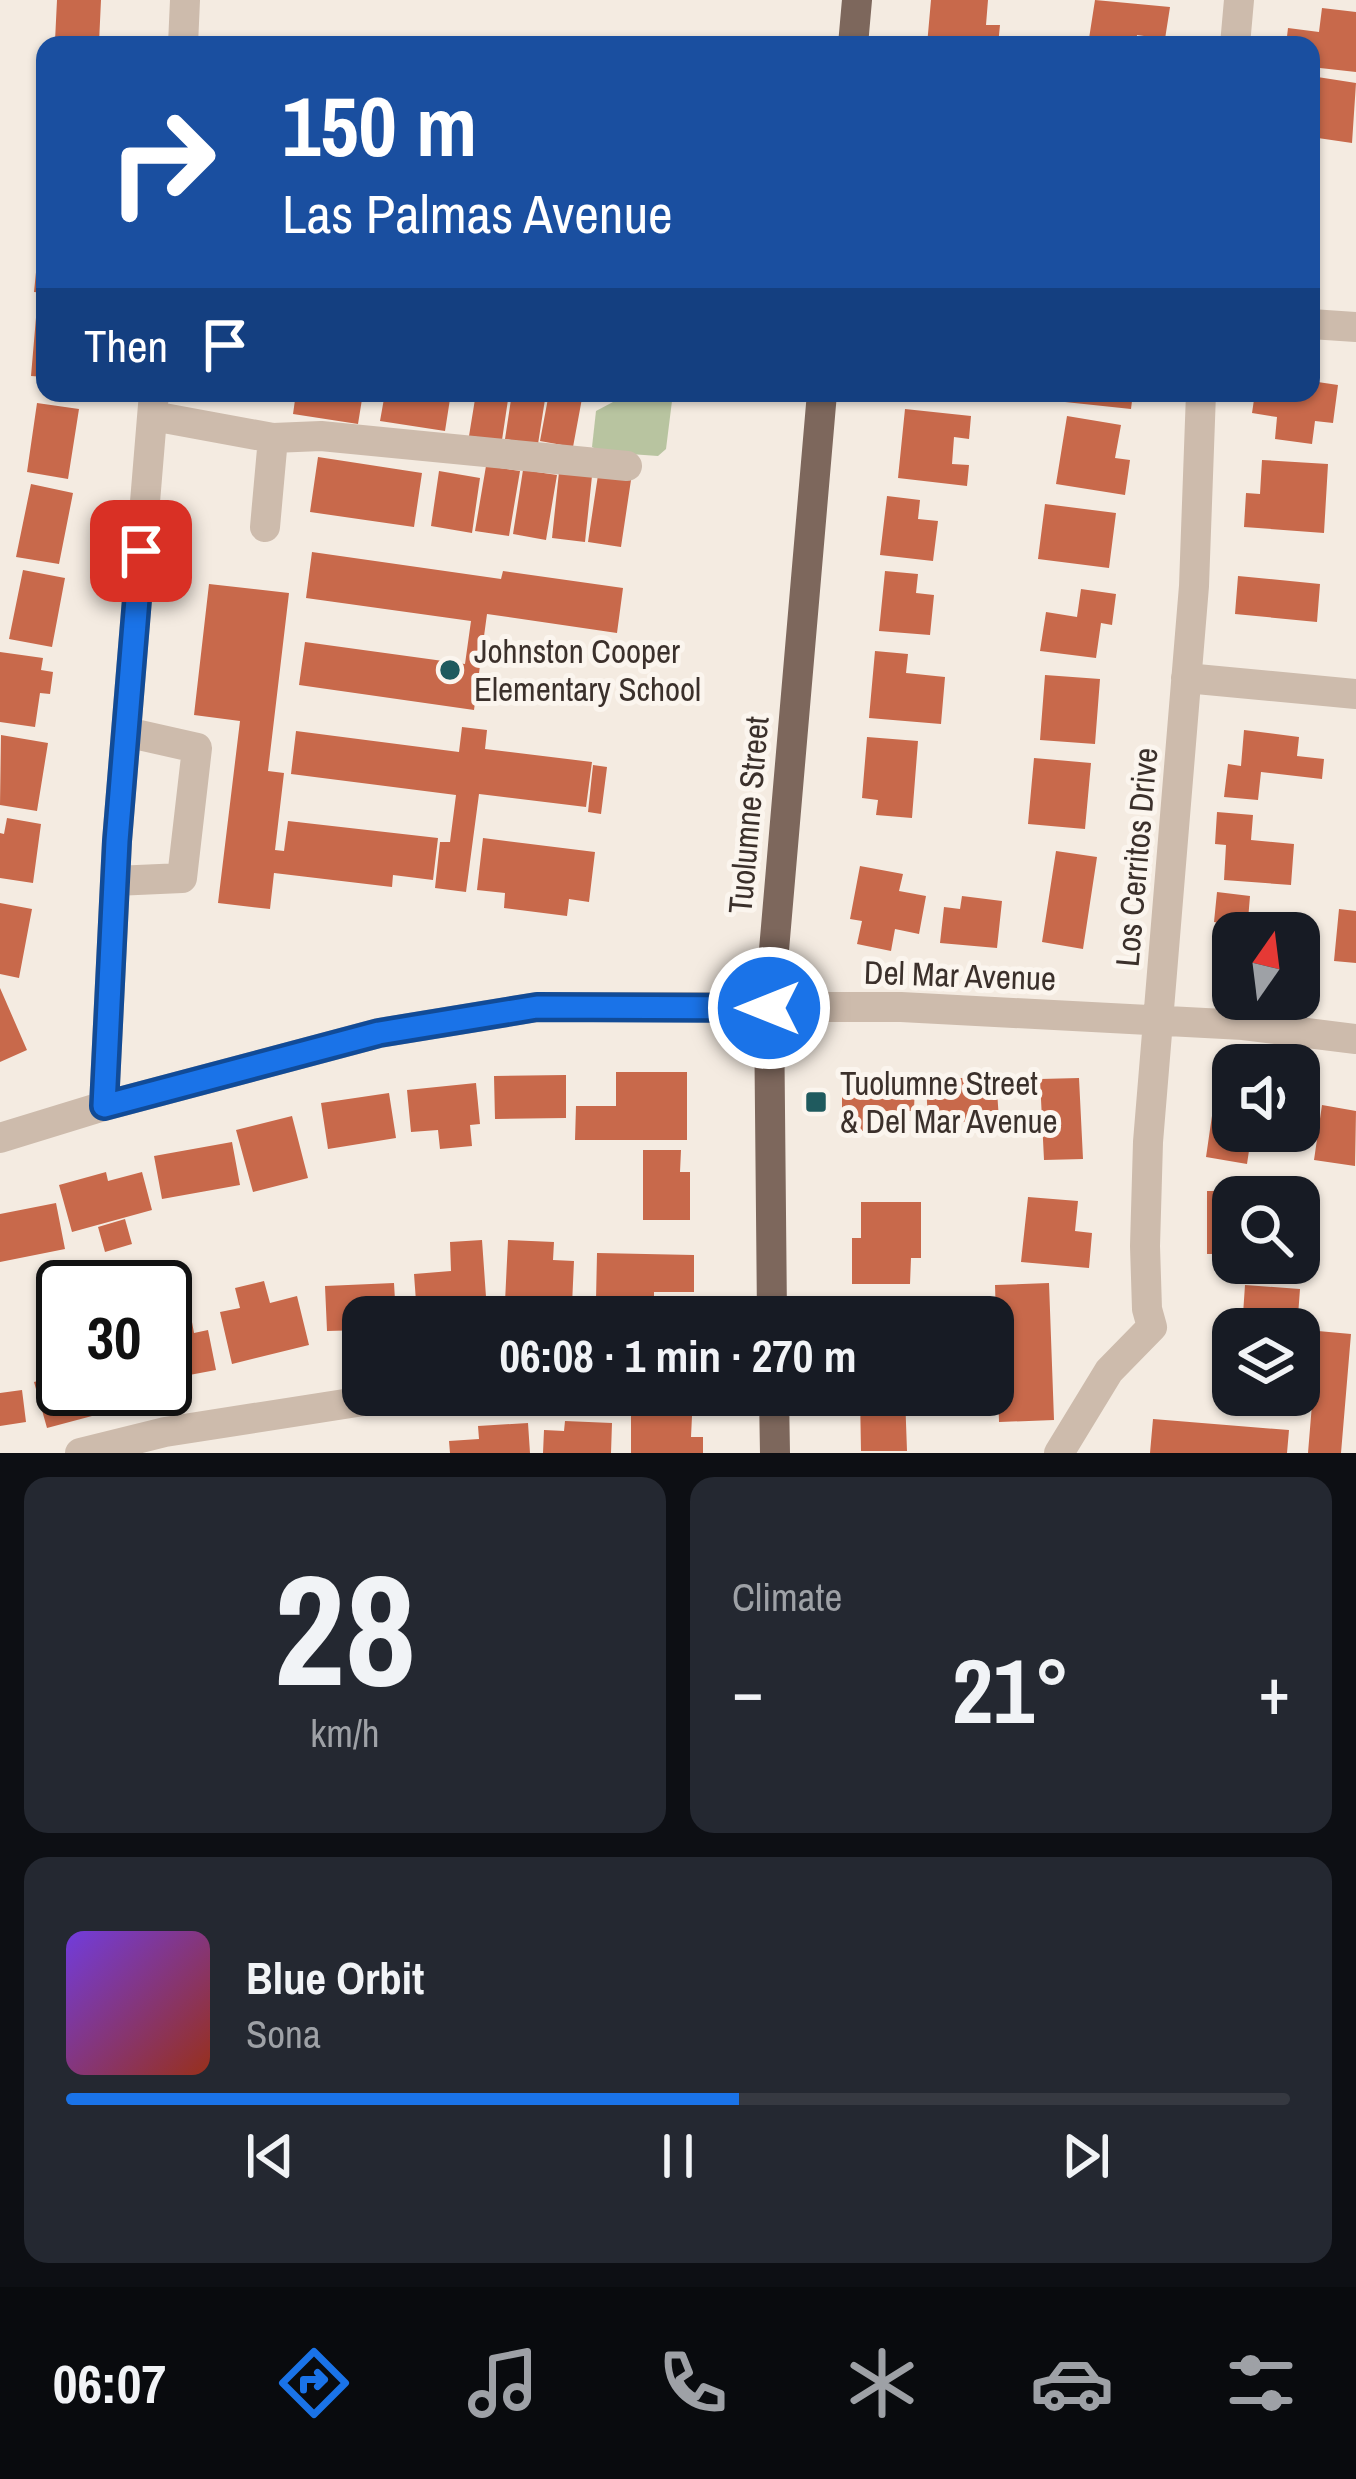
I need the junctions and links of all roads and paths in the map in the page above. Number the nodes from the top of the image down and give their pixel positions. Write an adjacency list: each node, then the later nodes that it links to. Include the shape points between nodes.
1 (185, 0): 4 (street)
2 (857, 0): 5 (main road)
3 (1239, 0): 6 (street)
4 (183, 36)
5 (854, 36)
6 (1236, 36)
7 (1320, 325): 8 (street)
8 (1356, 327)
9 (821, 402): 19 (main road, Tuolumne Street)
10 (1201, 402): 15 (street, Los Cerritos Drive)
11 (154, 404): 12 (street); 17 (street)
12 (273, 438): 13 (street); 14 (street)
13 (627, 466)
14 (266, 526)
15 (1186, 678): 16 (street); 20 (street, Los Cerritos Drive)
16 (1356, 694)
17 (126, 732): 18 (street); 18 (street, via 197,748 182,878)
18 (116, 881): 22 (street)
19 (769, 1008): 20 (street, Del Mar Avenue, via 901,1006); 22 (street, Del Mar Avenue, via 537,1007 379,1033); 24 (main road, Tuolumne Street)
20 (1159, 1020): 21 (street, Del Mar Avenue); 29 (street, Los Cerritos Drive, via 1145,1246 1152,1327 1109,1371)
21 (1356, 1039)
22 (104, 1106): 23 (street, Del Mar Avenue)
23 (0, 1138)
24 (772, 1296)
25 (342, 1404): 27 (street)
26 (774, 1416): 28 (main road)
27 (80, 1453)
28 (775, 1453)
29 (1059, 1453)

